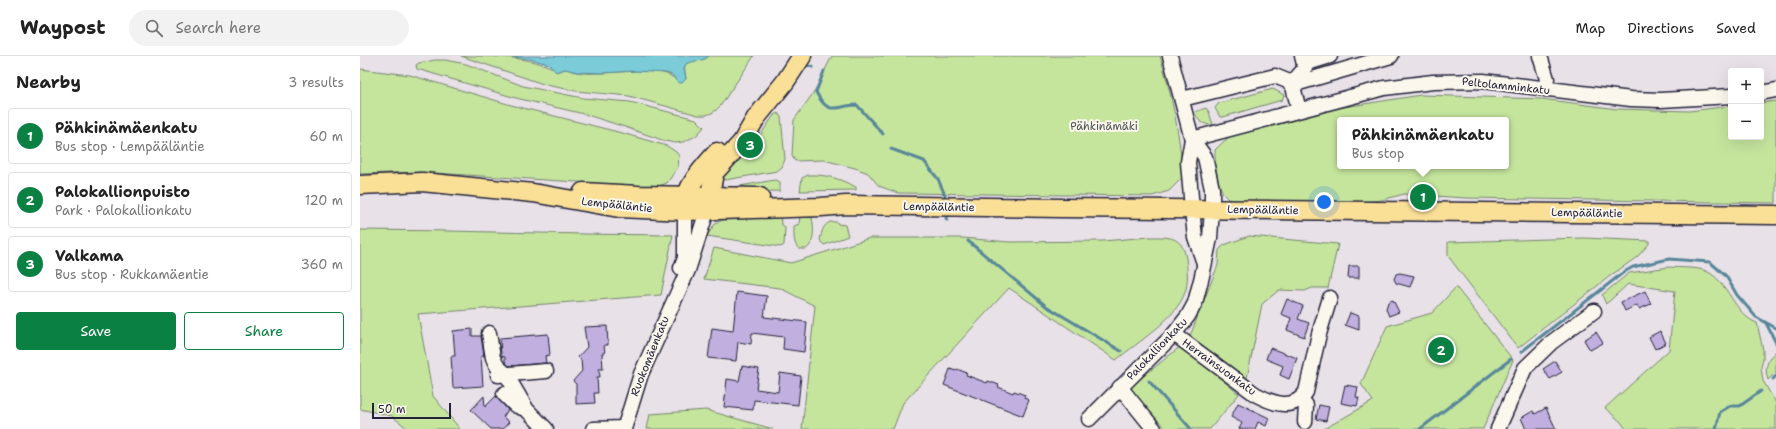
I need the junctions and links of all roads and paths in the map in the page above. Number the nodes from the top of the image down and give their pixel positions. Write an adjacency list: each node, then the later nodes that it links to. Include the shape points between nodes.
1 (802, 56): 14 (main road)
2 (1170, 56): 12 (street)
3 (1391, 56): 7 (street)
4 (1540, 56): 8 (street, via 1547,79)
5 (1325, 57): 6 (street)
6 (1303, 60): 7 (street, via 1305,68)
7 (1292, 84): 12 (street, via 1275,76); 13 (street)
8 (1545, 89): 11 (street, Peltolamminkatu, via 1638,99); 13 (street, Peltolamminkatu, via 1483,81 1433,82 1384,88)
9 (1776, 90): 10 (street)
10 (1764, 92)
11 (1728, 96)
12 (1182, 99): 15 (street)
13 (1299, 110): 15 (street, Peltolamminkatu)
14 (756, 118): 17 (main road, via 710,160); 18 (main road, via 742,142 714,173)
15 (1192, 139): 19 (street, Palokallionkatu, via 1188,162); 20 (street, Palokallionkatu, via 1204,157 1212,189)
16 (360, 185): 17 (main road, Lempääläntie, via 422,182 533,193 581,192)
17 (685, 203): 18 (main road, Lempääläntie); 23 (street, Ruokomäenkatu, via 685,258)
18 (709, 203): 19 (main road, Lempääläntie, via 821,207 846,204); 23 (street, Ruokomäenkatu, via 688,270)
19 (1192, 209): 20 (main road, Lempääläntie); 22 (street, Palokallionkatu, via 1195,237)
20 (1212, 209): 21 (main road, Lempääläntie); 22 (street, Palokallionkatu, via 1208,250)
21 (1776, 215)
22 (1204, 263): 27 (street, Palokallionkatu, via 1195,303)
23 (680, 284): 37 (street, Ruokomäenkatu, via 640,374)
24 (1330, 298): 33 (street, via 1308,385)
25 (1594, 310): 41 (street, via 1552,342 1525,368)
26 (489, 333): 30 (street, via 493,358)
27 (1174, 334): 31 (street, Palokallionkatu); 33 (street, Herrainsuonkatu, via 1268,401 1287,404)
28 (487, 365): 30 (street, via 492,373 498,376)
29 (546, 371): 30 (street)
30 (506, 374): 34 (street)
31 (1120, 387): 35 (street, Palokallionkatu); 40 (street, Palokallionkatu)
32 (504, 394): 34 (street, via 515,405)
33 (1301, 400): 36 (street, via 1306,405)
34 (527, 410): 38 (street)
35 (1089, 419)
36 (1305, 422)
37 (624, 428): 39 (street)
38 (546, 429)
39 (593, 429)
40 (1154, 429)
41 (1498, 429)

